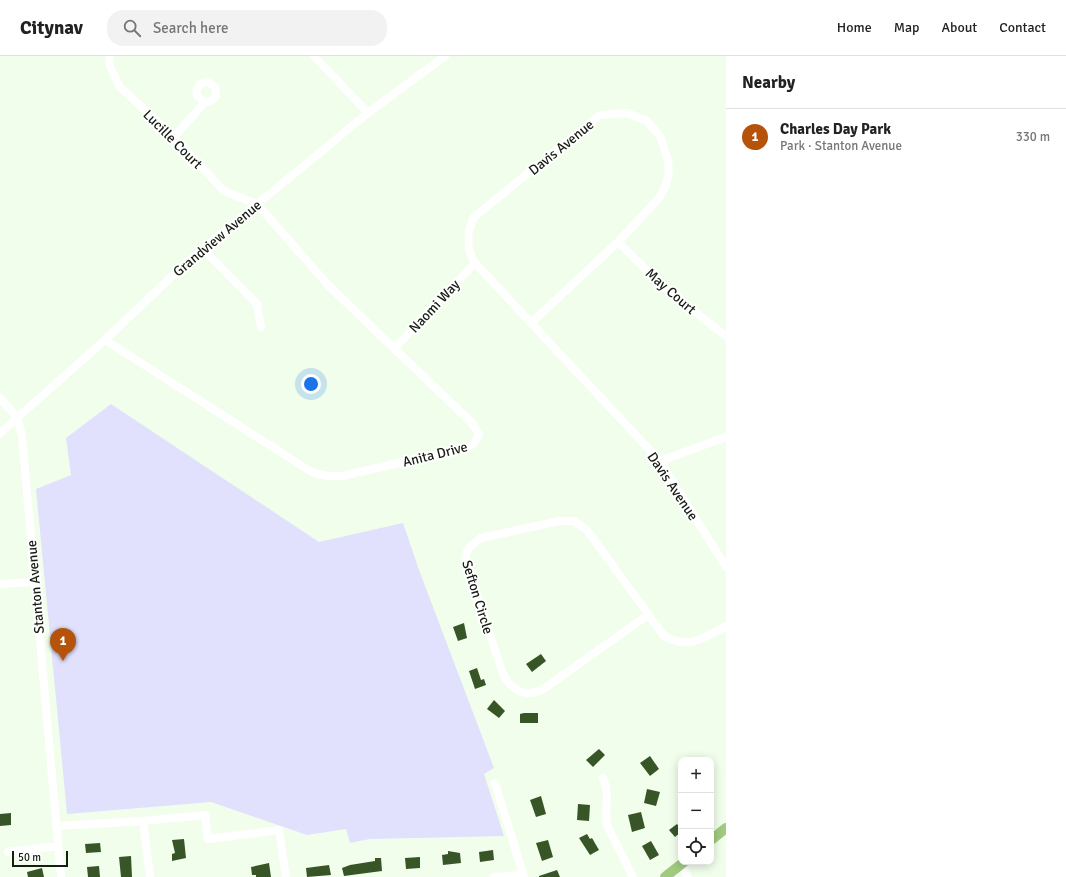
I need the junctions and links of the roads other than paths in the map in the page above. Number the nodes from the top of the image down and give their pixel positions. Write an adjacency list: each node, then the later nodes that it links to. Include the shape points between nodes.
1 (109, 56): 6 (street, Lucille Court, via 110,66 119,86)
2 (314, 56): 5 (street)
3 (445, 56): 5 (street, Grandview Avenue)
4 (205, 102): 6 (street)
5 (368, 113): 7 (street, Grandview Avenue)
6 (174, 137): 7 (street, Lucille Court, via 224,191)
7 (257, 204): 9 (street, Grandview Avenue); 15 (street, Anita Drive, via 328,285)
8 (618, 242): 10 (street, Davis Avenue, via 660,196 669,172 660,136 647,121 627,113 600,115 474,217 470,224 468,242 469,254); 11 (street, Davis Avenue); 13 (street, May Court, via 669,292)
9 (204, 249): 12 (street, via 257,304); 14 (street, Grandview Avenue)
10 (475, 264): 11 (street, Davis Avenue); 15 (street, Naomi Way)
11 (531, 323): 20 (street, Davis Avenue)
12 (261, 327)
13 (726, 336)
14 (105, 340): 15 (street, Anita Drive, via 310,471 331,477 468,447 478,440 477,428); 17 (street, Grandview Avenue)
15 (394, 349)
16 (0, 398): 17 (street)
17 (17, 417): 18 (street, Grandview Avenue); 22 (street, Stanton Avenue, via 22,436)
18 (0, 434)
19 (726, 437): 20 (street)
20 (660, 461): 21 (street, Davis Avenue)
21 (726, 567)
22 (34, 582): 23 (street); 29 (street, Stanton Avenue)
23 (0, 584)
24 (648, 615): 24 (street, Sefton Circle, via 587,530 574,521 481,538 465,553 465,560 503,674 518,692 535,693 542,690); 25 (street, Sefton Circle, via 664,636 676,643 690,643)
25 (726, 626)
26 (603, 778): 41 (street, via 608,795 605,815 607,825)
27 (495, 783): 36 (street)
28 (144, 821): 29 (street); 38 (street); 39 (street, via 205,815 208,839 279,830)
29 (56, 826): 32 (street, Stanton Avenue)
30 (726, 828): 31 (main road)
31 (714, 838)
32 (58, 846): 33 (street); 37 (street, Stanton Avenue)
33 (8, 852)
34 (680, 865): 42 (main road)
35 (683, 865): 43 (street)
36 (524, 876): 40 (street)
37 (61, 877)
38 (150, 877)
39 (286, 877)
40 (494, 877)
41 (633, 877)
42 (665, 877)
43 (688, 877)

